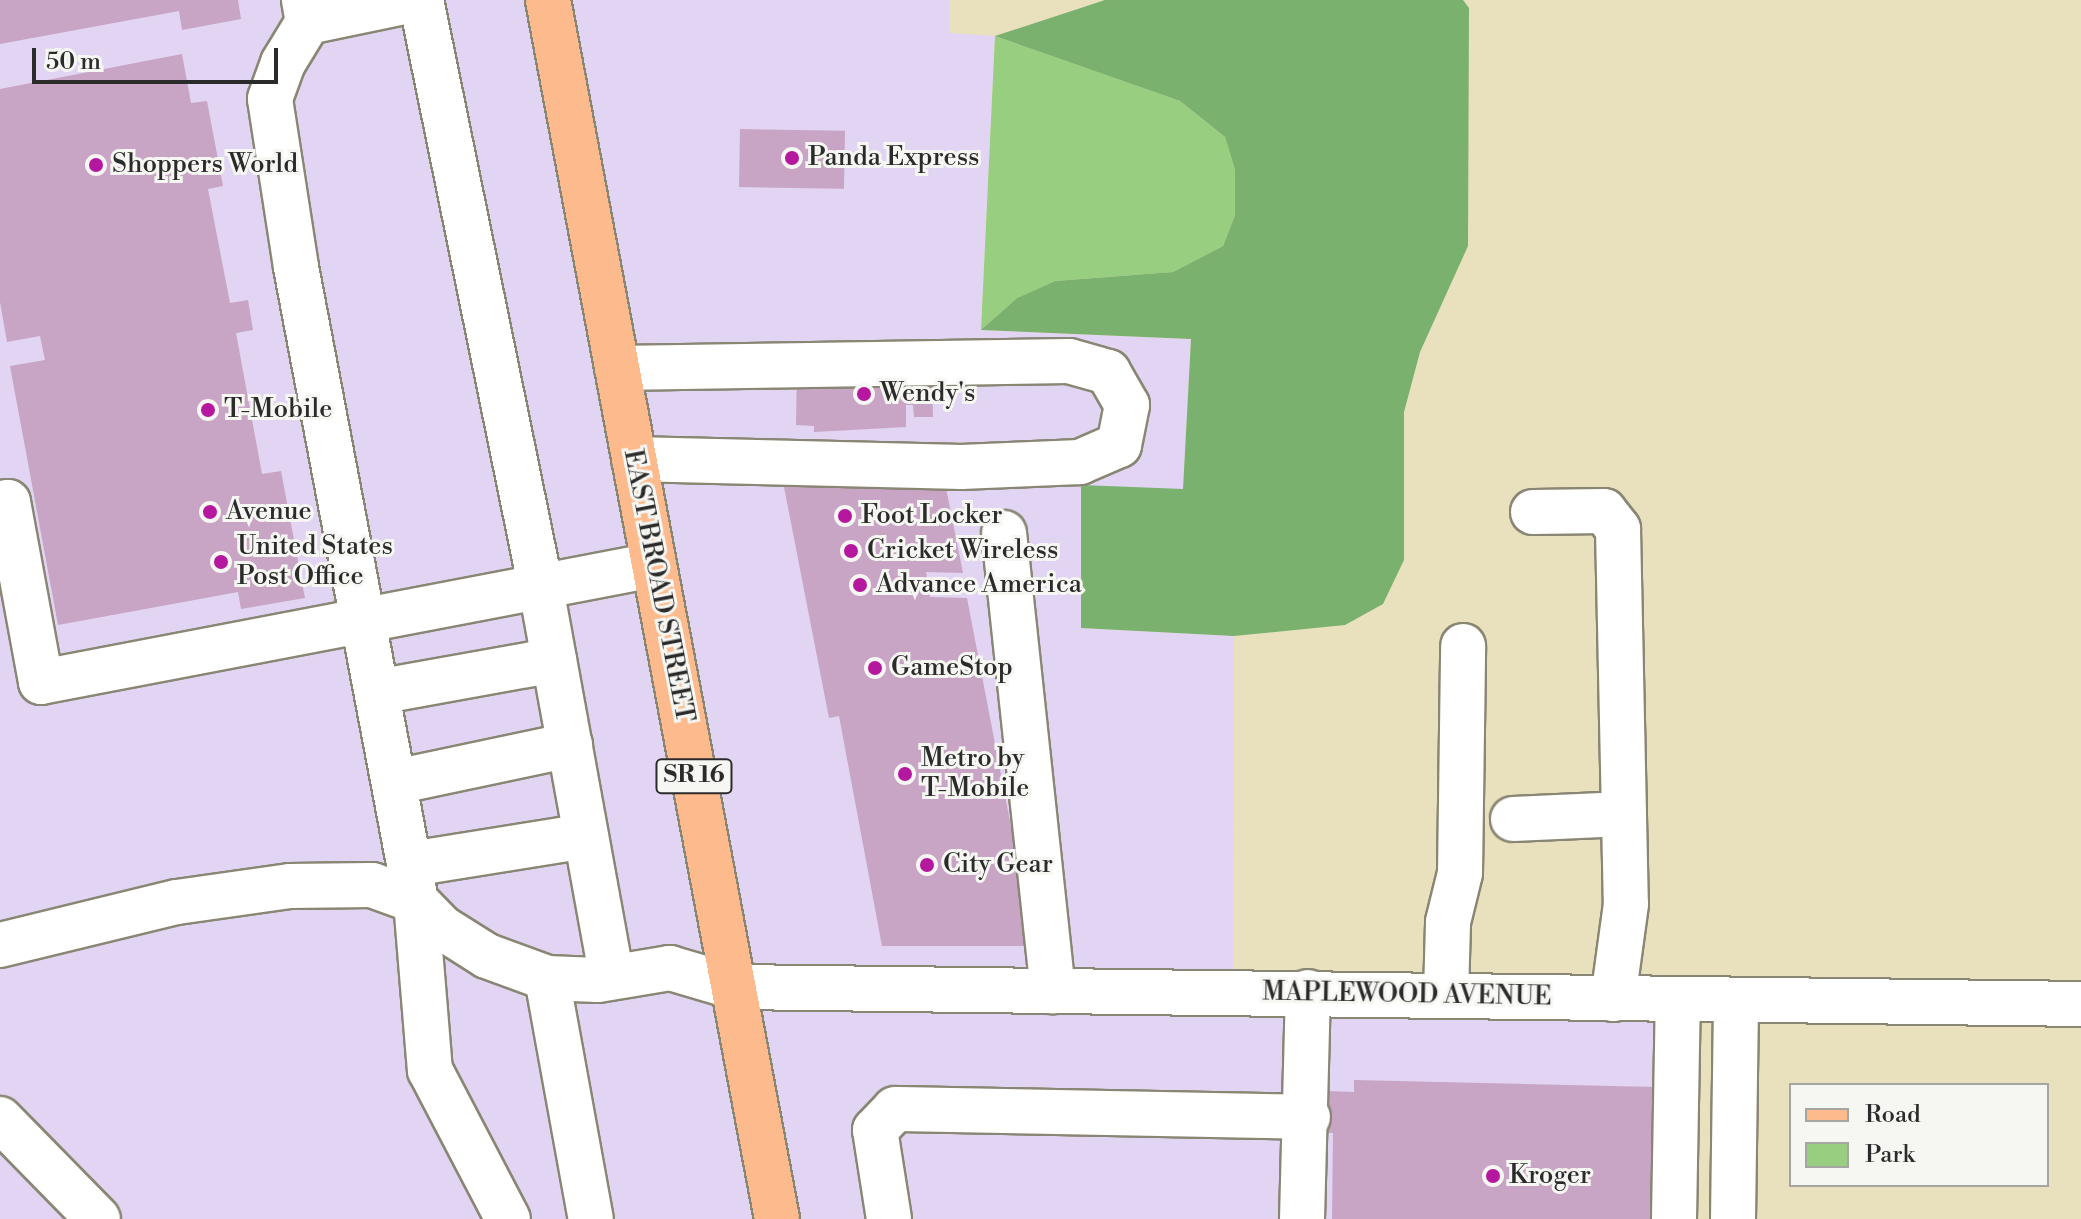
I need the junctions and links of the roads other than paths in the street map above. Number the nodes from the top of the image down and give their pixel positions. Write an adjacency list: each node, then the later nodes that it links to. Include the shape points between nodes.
1 (413, 0): 4 (street)
2 (421, 0): 11 (street)
3 (548, 0): 5 (main road, EAST BROAD STREET / SR 16)
4 (306, 11): 12 (street, via 270,99)
5 (617, 368): 6 (main road, EAST BROAD STREET / SR 16); 6 (street, via 1069,361 1108,372 1127,405 1119,445 1080,462 961,467)
6 (634, 459): 10 (main road, EAST BROAD STREET / SR 16)
7 (0, 503): 12 (street, via 8,502 41,682)
8 (1533, 512): 18 (street, via 1604,511 1618,529)
9 (1004, 533): 26 (street)
10 (654, 565): 11 (street); 25 (main road, EAST BROAD STREET / SR 16)
11 (541, 588): 12 (street); 14 (street)
12 (363, 622): 15 (street)
13 (1463, 646): 28 (street, via 1460,873 1448,922)
14 (554, 660): 15 (street); 16 (street)
15 (377, 692): 17 (street)
16 (570, 745): 17 (street); 20 (street)
17 (395, 782): 21 (street)
18 (1624, 814): 19 (street); 29 (street, via 1626,904)
19 (1513, 819)
20 (586, 836): 21 (street); 23 (street)
21 (414, 883): 22 (street, via 290,886 177,902); 24 (street, via 441,927 487,956); 36 (street, via 430,1070)
22 (0, 945)
23 (612, 977): 24 (street, MAPLEWOOD AVENUE); 25 (street, MAPLEWOOD AVENUE, via 670,968)
24 (547, 978): 37 (street)
25 (734, 987): 26 (street, MAPLEWOOD AVENUE); 38 (main road, EAST BROAD STREET / SR 16)
26 (1053, 991): 27 (street, MAPLEWOOD AVENUE)
27 (1308, 992): 28 (street, MAPLEWOOD AVENUE); 33 (street)
28 (1446, 995): 29 (street, MAPLEWOOD AVENUE)
29 (1613, 999): 30 (street, MAPLEWOOD AVENUE)
30 (1678, 999): 31 (street, MAPLEWOOD AVENUE); 41 (street)
31 (1736, 1000): 32 (street, MAPLEWOOD AVENUE); 42 (street)
32 (2081, 1004)
33 (1308, 1117): 39 (street, via 895,1109 875,1130); 40 (street)
34 (0, 1119): 35 (street)
35 (98, 1219)
36 (508, 1219)
37 (591, 1219)
38 (777, 1219)
39 (889, 1219)
40 (1302, 1219)
41 (1674, 1219)
42 (1733, 1219)

